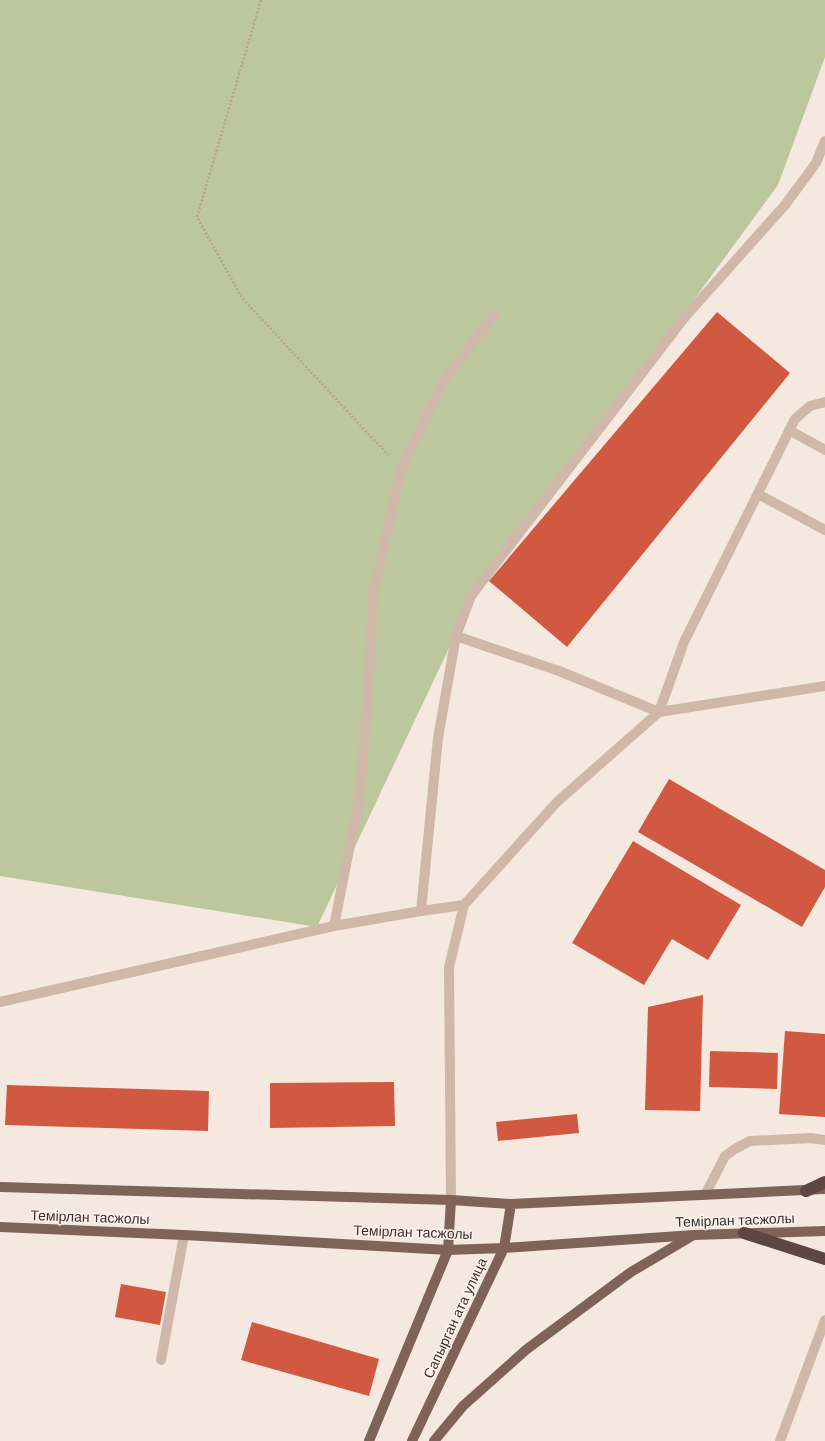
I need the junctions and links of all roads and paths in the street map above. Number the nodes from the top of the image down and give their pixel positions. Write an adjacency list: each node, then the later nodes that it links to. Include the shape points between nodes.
1 (261, 0): 7 (path, via 197,217 242,298)
2 (825, 141): 10 (street, via 816,163 785,205 685,318 471,596)
3 (494, 316): 7 (street, via 444,380)
4 (825, 402): 5 (street, via 810,406 795,419)
5 (789, 430): 6 (street); 8 (street)
6 (825, 450)
7 (401, 468): 15 (street, via 373,594 368,698 359,799)
8 (758, 494): 9 (street); 12 (street, via 684,642)
9 (825, 530)
10 (456, 636): 12 (street, via 559,670); 14 (street, via 438,738)
11 (825, 686): 12 (street)
12 (659, 712): 13 (street, via 557,802)
13 (464, 905): 14 (street); 23 (street, via 449,967)
14 (422, 911): 15 (street)
15 (334, 926): 16 (street)
16 (0, 1002)
17 (825, 1140): 22 (street, via 811,1138 750,1141 725,1156)
18 (825, 1182): 21 (highway)
19 (0, 1187): 23 (main road, Темірлан тасжолы)
20 (825, 1190): 21 (main road, Темірлан тасжолы)
21 (806, 1191): 22 (main road, Темірлан тасжолы)
22 (705, 1195): 24 (main road, Темірлан тасжолы)
23 (451, 1200): 24 (main road, Темірлан тасжолы); 31 (main road)
24 (511, 1204): 30 (main road, Сапырган ата улица)
25 (0, 1227): 28 (main road, Темірлан тасжолы)
26 (825, 1231): 27 (main road, Темірлан тасжолы)
27 (744, 1233): 29 (main road, Темірлан тасжолы); 32 (highway)
28 (184, 1235): 31 (main road, Темірлан тасжолы); 34 (street)
29 (694, 1235): 30 (main road, Темірлан тасжолы); 37 (main road, via 631,1272 527,1349 463,1406)
30 (504, 1248): 31 (main road, Темірлан тасжолы); 36 (main road, Сапырган ата улица)
31 (448, 1250): 35 (main road)
32 (825, 1259)
33 (825, 1320): 38 (street)
34 (161, 1360)
35 (369, 1441)
36 (412, 1441)
37 (434, 1441)
38 (780, 1441)

